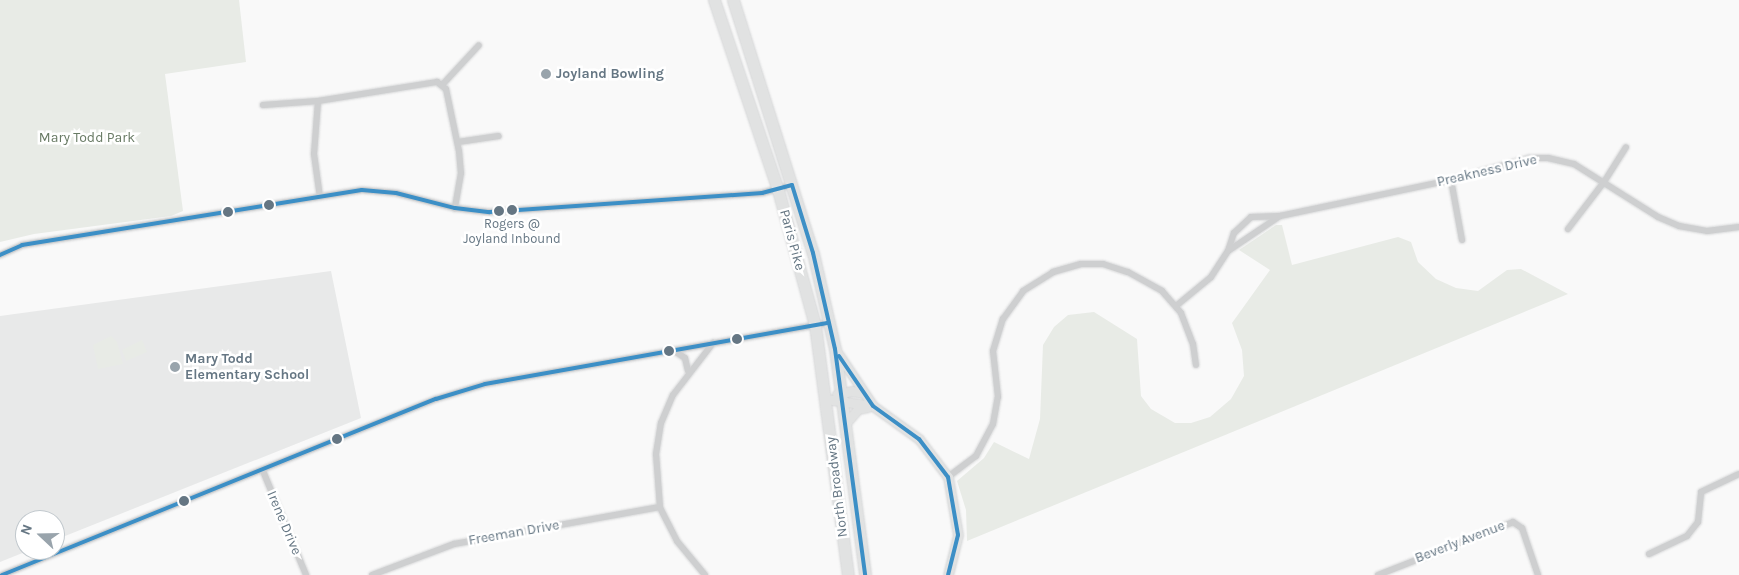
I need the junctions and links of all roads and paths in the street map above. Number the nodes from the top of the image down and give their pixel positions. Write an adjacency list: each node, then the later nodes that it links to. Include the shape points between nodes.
1 (714, 0): 13 (highway, Paris Pike)
2 (733, 0): 12 (highway, Paris Pike)
3 (479, 45): 4 (street)
4 (442, 84): 5 (street, via 437,82); 8 (street)
5 (318, 101): 6 (street); 14 (street, via 314,154)
6 (263, 105)
7 (499, 136): 8 (street)
8 (458, 142): 15 (street, via 461,173)
9 (1626, 147): 11 (street)
10 (1451, 180): 11 (street, Preakness Drive, via 1530,158 1548,158 1574,164); 16 (street, Preakness Drive); 19 (street)
11 (1604, 182): 17 (street, Preakness Drive, via 1658,217 1679,226 1707,231); 18 (street)
12 (792, 185): 13 (street); 23 (highway, Paris Pike, via 813,253)
13 (778, 190): 15 (street, via 490,212); 24 (highway, Paris Pike)
14 (320, 197): 15 (street, via 370,190); 21 (street, via 22,245)
15 (455, 208)
16 (1280, 216): 20 (street, Preakness Drive); 20 (street, Preakness Drive, via 1251,217 1234,233)
17 (1739, 227)
18 (1568, 229)
19 (1462, 240)
20 (1228, 251): 22 (street, Preakness Drive, via 1211,277)
21 (0, 255)
22 (1176, 306): 28 (street, via 1188,328); 37 (street, via 1162,291 1138,276 1103,264 1072,266 1032,284 1008,309 998,330 993,360 998,397 988,436 976,456)
23 (829, 323): 24 (street); 26 (highway, North Broadway)
24 (815, 325): 25 (street); 32 (highway, Paris Pike)
25 (713, 343): 27 (street); 29 (street)
26 (835, 348): 30 (street); 31 (highway, North Broadway)
27 (673, 350): 29 (street, via 685,358); 35 (street, via 485,384 436,399)
28 (1196, 365)
29 (688, 371): 38 (street, via 665,408 659,431 655,470)
30 (864, 393): 31 (street); 33 (street)
31 (842, 398): 32 (street); 33 (street); 34 (highway, North Broadway)
32 (826, 399): 44 (highway, North Broadway)
33 (873, 406): 34 (street, via 858,409); 37 (street, via 919,439)
34 (845, 424): 45 (highway, North Broadway)
35 (263, 471): 40 (street); 41 (street, Irene Drive)
36 (1739, 474): 39 (street, via 1701,492 1698,522 1687,536)
37 (948, 478): 46 (street, via 958,535)
38 (660, 507): 42 (street, Freeman Drive, via 454,544); 43 (street, via 677,542)
39 (1649, 554)
40 (2, 575)
41 (306, 575)
42 (372, 575)
43 (705, 575)
44 (848, 575)
45 (865, 575)
46 (948, 575)
47 (1378, 575): 48 (street, Beverly Avenue, via 1513,522 1522,528)
48 (1538, 575)

